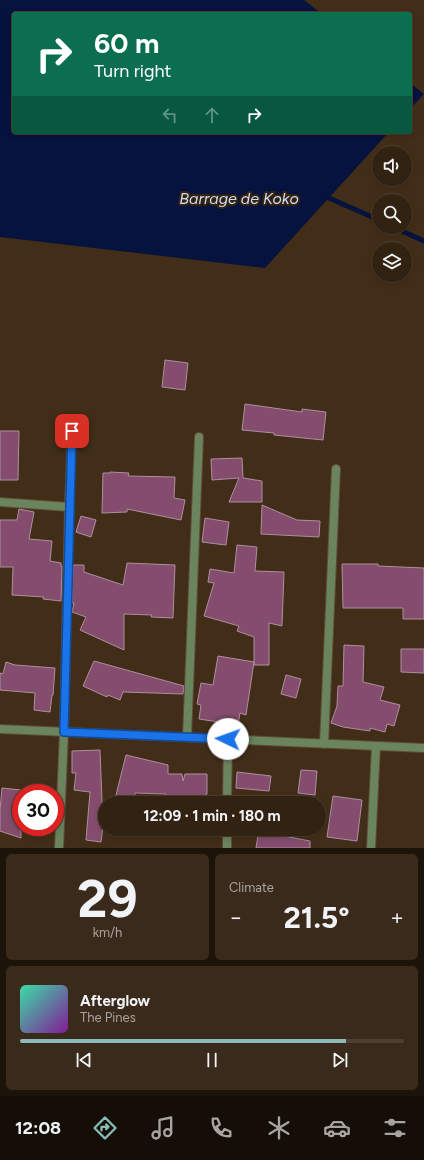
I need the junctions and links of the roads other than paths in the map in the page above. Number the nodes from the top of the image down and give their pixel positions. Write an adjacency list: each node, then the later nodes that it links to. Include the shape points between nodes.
1 (72, 431): 5 (street)
2 (199, 437): 8 (street)
3 (336, 470): 10 (street)
4 (0, 502): 5 (street)
5 (70, 506): 7 (street)
6 (0, 729): 7 (street)
7 (64, 732): 8 (street); 15 (street)
8 (187, 737): 9 (street)
9 (228, 739): 10 (street); 13 (street)
10 (324, 744): 11 (street)
11 (376, 746): 12 (street); 17 (street)
12 (424, 748)
13 (227, 796)
14 (227, 836): 16 (street)
15 (58, 848)
16 (227, 848)
17 (371, 848)

